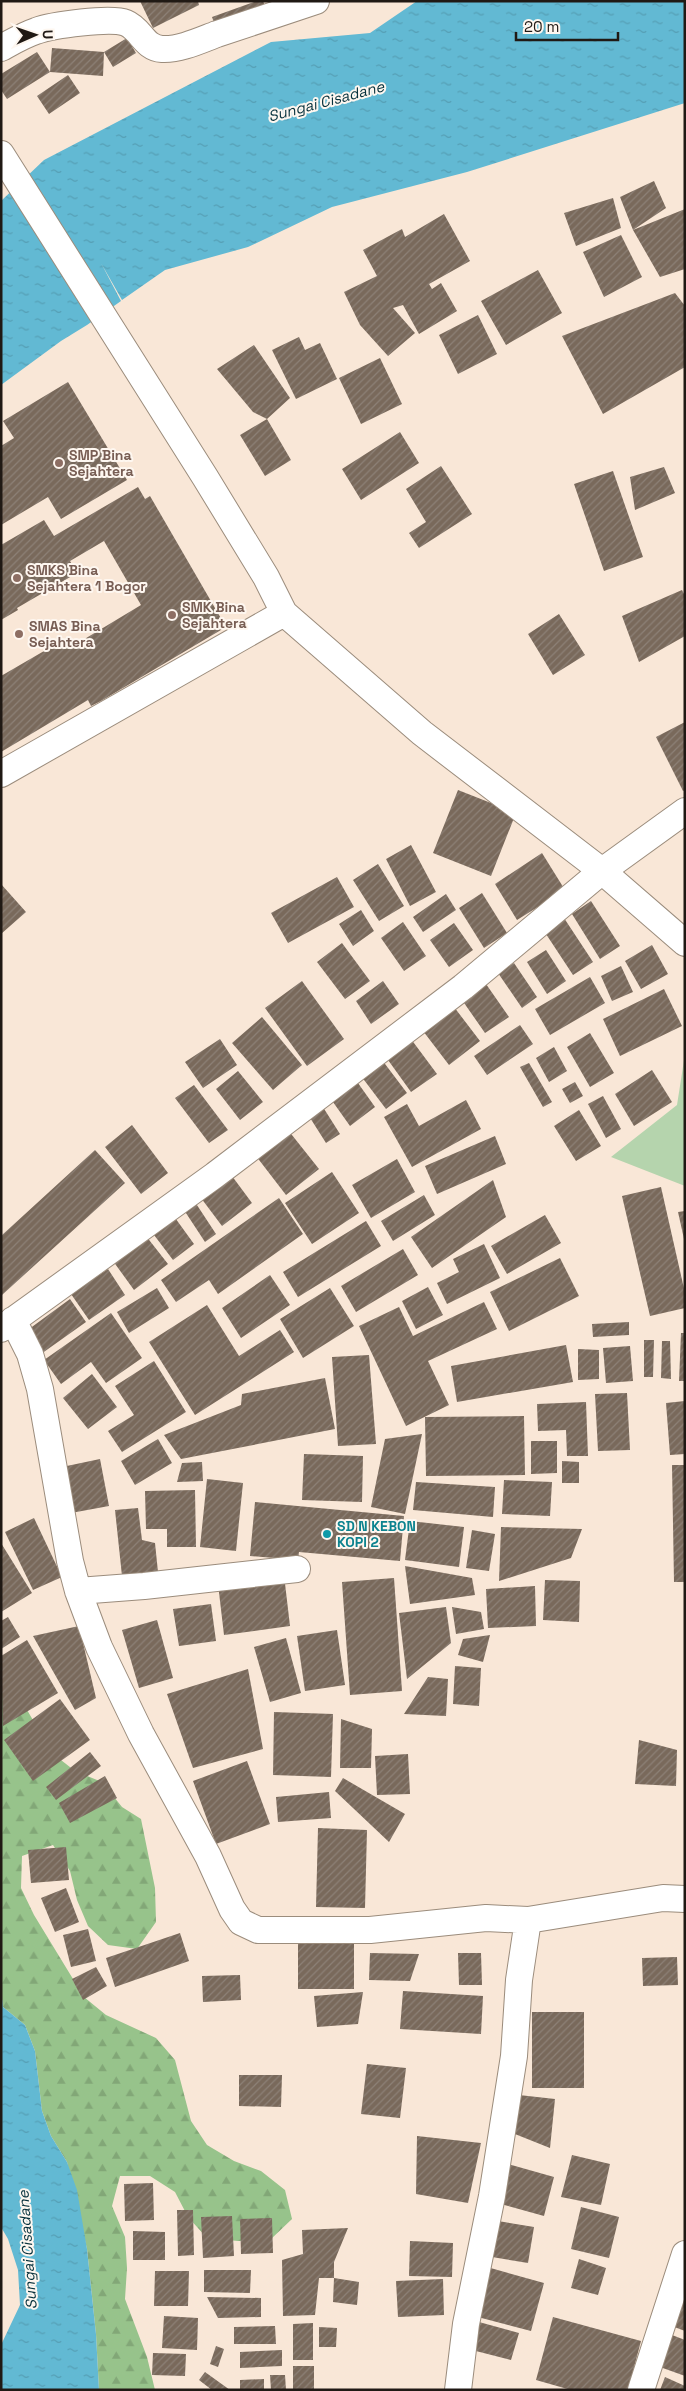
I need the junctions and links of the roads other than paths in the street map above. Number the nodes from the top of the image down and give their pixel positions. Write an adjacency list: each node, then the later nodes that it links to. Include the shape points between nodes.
1 (316, 1): 2 (street, via 164,49 154,48 136,28 111,20 36,31)
2 (1, 48)
3 (2, 156): 4 (street, via 205,477 266,577)
4 (284, 613): 5 (street); 7 (street, via 422,733)
5 (1, 774)
6 (685, 810): 7 (street)
7 (602, 871): 8 (street); 9 (street, via 463,987 215,1175)
8 (685, 943)
9 (7, 1324): 11 (street, via 30,1354 40,1389)
10 (297, 1569): 11 (street)
11 (78, 1591): 13 (street, via 99,1647 141,1734 241,1922 258,1930 302,1932 370,1930 486,1918)
12 (685, 1899): 13 (street, via 663,1898)
13 (528, 1920): 15 (street, via 519,1980 514,2056 492,2196 466,2324)
14 (685, 2254): 16 (street)
15 (458, 2390)
16 (641, 2390)

